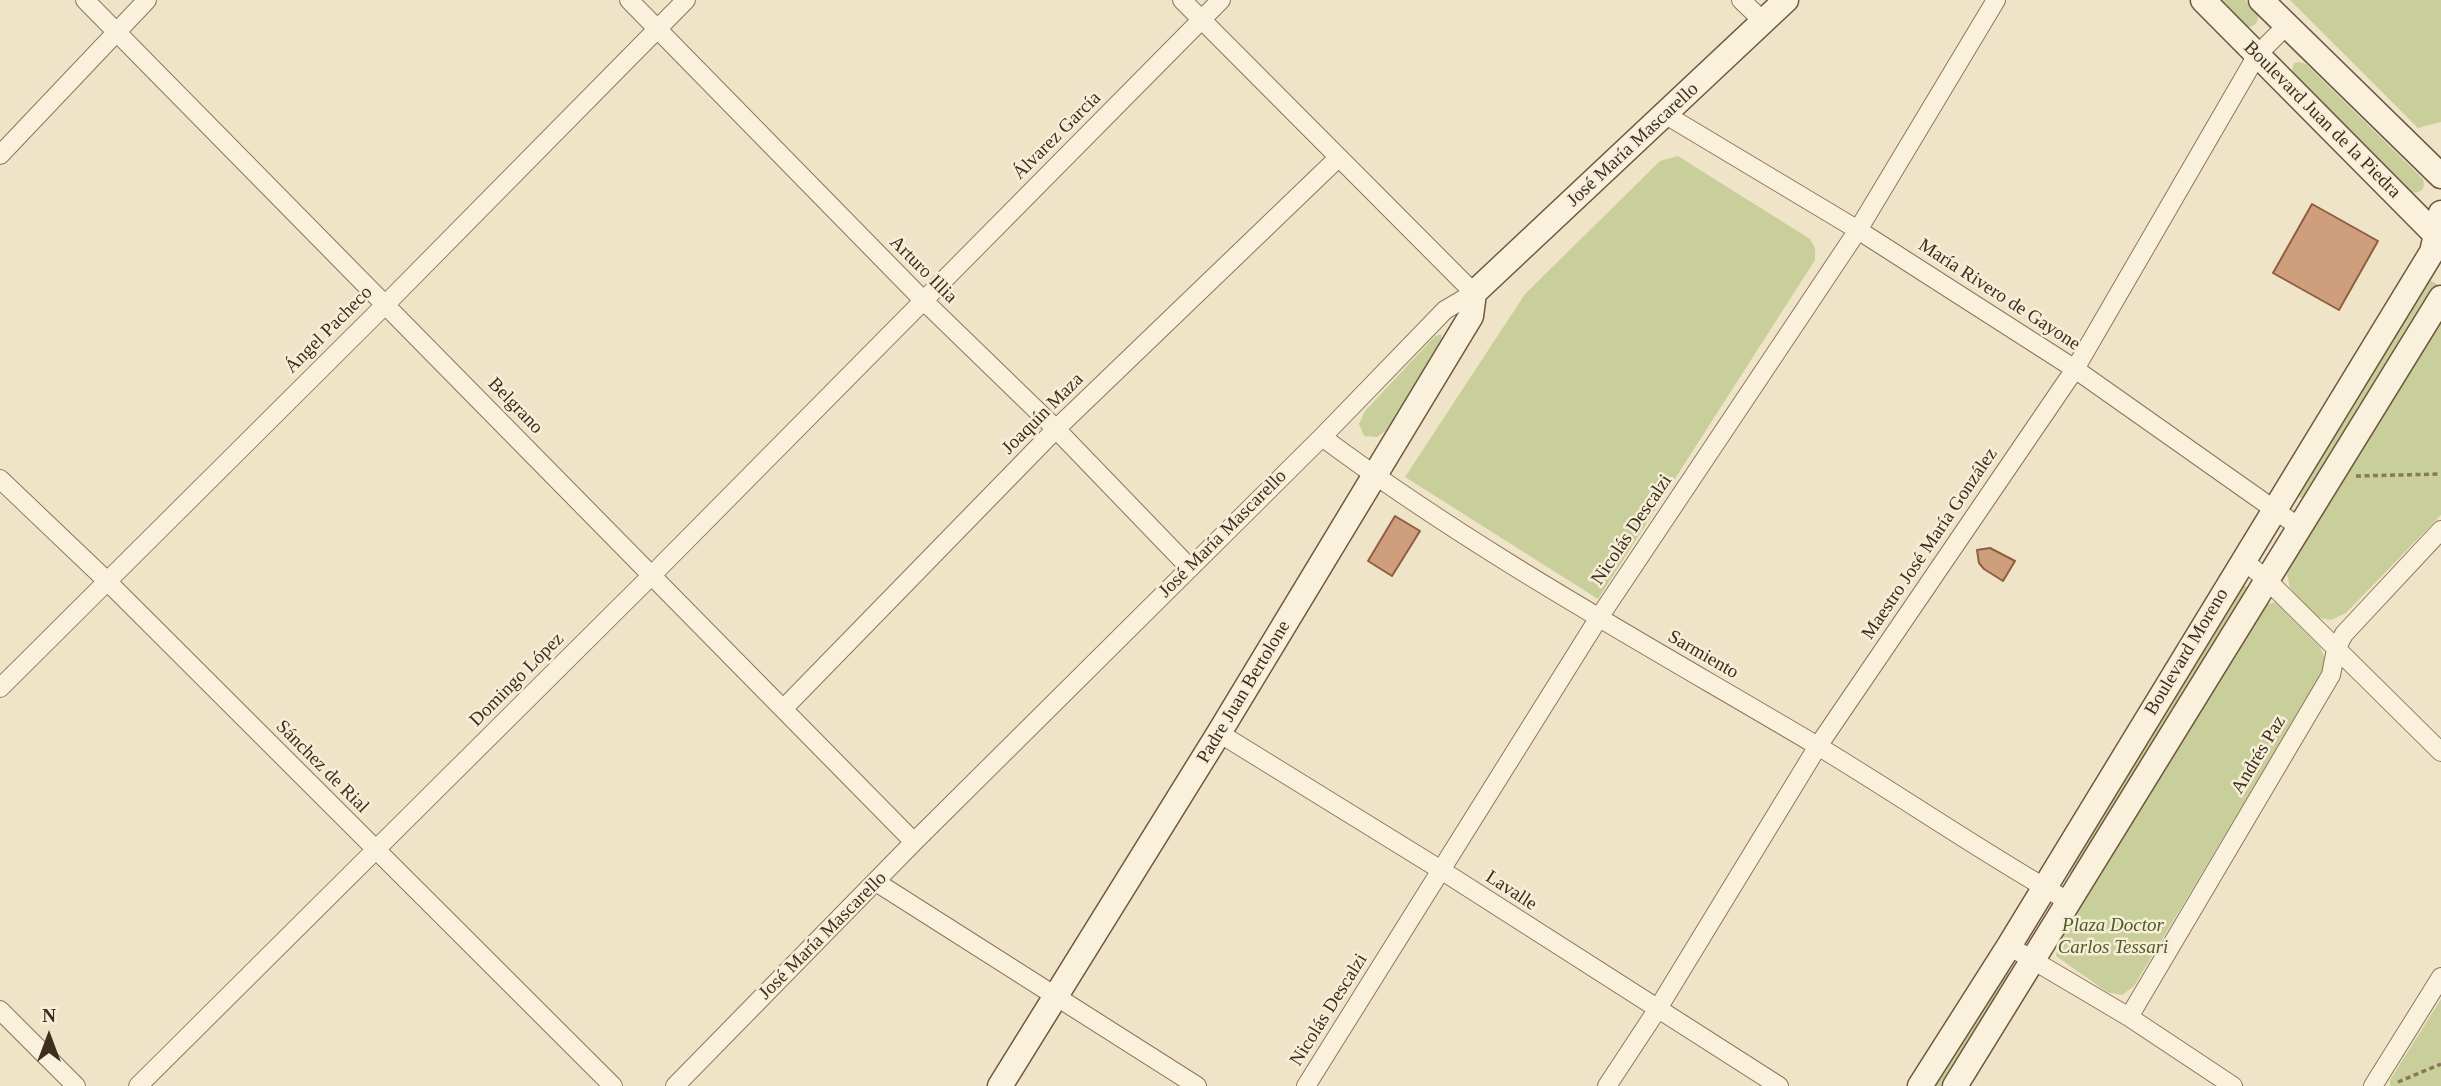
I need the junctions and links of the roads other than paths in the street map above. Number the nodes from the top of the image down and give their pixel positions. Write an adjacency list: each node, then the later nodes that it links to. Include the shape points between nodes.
1 (85, 0): 16 (street, Belgrano)
2 (147, 0): 16 (street)
3 (629, 0): 15 (street, Arturo Illia)
4 (686, 0): 15 (street, Ángel Pacheco)
5 (1182, 0): 12 (street)
6 (1221, 0): 12 (street, Álvarez García)
7 (1741, 0): 13 (street)
8 (1786, 0): 13 (main road, José María Mascarello)
9 (1996, 0): 22 (street, Nicolás Descalzi)
10 (2203, 0): 17 (main road, Boulevard Juan de la Piedra)
11 (2261, 0): 14 (main road)
12 (1202, 19): 20 (street); 26 (street, Álvarez García)
13 (1763, 22): 18 (main road, José María Mascarello)
14 (2286, 26): 17 (street, Maestro José María González); 21 (main road)
15 (658, 28): 26 (street, Arturo Illia); 27 (street, Ángel Pacheco)
16 (117, 32): 19 (street); 27 (street, Belgrano)
17 (2257, 55): 23 (main road, Boulevard Juan de la Piedra); 28 (street, Maestro José María González)
18 (1666, 115): 22 (street, María Rivero de Gayone); 24 (main road, José María Mascarello)
19 (0, 155)
20 (1338, 158): 24 (street); 29 (street, Joaquín Maza)
21 (2441, 176)
22 (1858, 230): 28 (street, María Rivero de Gayone); 41 (street, Nicolás Descalzi)
23 (2440, 230): 33 (main road, Boulevard Moreno, via 2432,252)
24 (1474, 293): 30 (street, José María Mascarello, via 1445,310); 31 (main road, Padre Juan Bertolone, via 1471,316)
25 (2441, 298): 34 (main road, Boulevard Moreno)
26 (924, 301): 29 (street, Arturo Illia); 38 (street, Domingo López)
27 (386, 304): 38 (street, Belgrano); 40 (street, Ángel Pacheco)
28 (2075, 369): 33 (street, María Rivero de Gayone); 46 (street, Maestro José María González)
29 (1056, 429): 37 (street, Arturo Illia); 44 (street, Joaquín Maza)
30 (1322, 437): 31 (street, Sarmiento); 37 (street, José María Mascarello)
31 (1376, 477): 41 (street, Sarmiento); 45 (main road, Padre Juan Bertolone)
32 (0, 479): 40 (street, Sánchez de Rial)
33 (2276, 511): 34 (street, María Rivero de Gayone); 36 (main road, Boulevard Moreno)
34 (2299, 527): 39 (main road, Boulevard Moreno)
35 (2441, 530): 42 (street, Andrés Paz, via 2344,634)
36 (2242, 560): 39 (street); 52 (main road, Boulevard Moreno)
37 (1189, 567): 48 (street, José María Mascarello)
38 (651, 576): 44 (street, Belgrano); 49 (street, Domingo López)
39 (2266, 579): 42 (street); 53 (main road, Boulevard Moreno)
40 (107, 581): 43 (street, Ángel Pacheco); 49 (street, Sánchez de Rial)
41 (1598, 619): 46 (street, Sarmiento); 50 (street, Nicolás Descalzi)
42 (2336, 649): 47 (street); 60 (street, Andrés Paz, via 2331,675)
43 (0, 688)
44 (784, 708): 48 (street, Belgrano)
45 (1219, 733): 50 (street, Lavalle); 57 (main road, Padre Juan Bertolone)
46 (1818, 746): 52 (street, Sarmiento); 59 (street, Maestro José María González)
47 (2441, 752)
48 (914, 842): 51 (street, José María Mascarello)
49 (376, 849): 62 (street, Domingo López); 63 (street, Sánchez de Rial)
50 (1441, 870): 59 (street, Lavalle); 67 (street, Nicolás Descalzi)
51 (876, 883): 57 (street); 64 (street, José María Mascarello)
52 (2044, 887): 53 (street, Sarmiento); 54 (main road, Boulevard Moreno)
53 (2068, 901): 55 (main road, Boulevard Moreno)
54 (2009, 946): 55 (street); 70 (main road, Boulevard Moreno)
55 (2032, 959): 60 (street); 71 (main road, Boulevard Moreno)
56 (2441, 976): 73 (street)
57 (1054, 997): 65 (main road, Padre Juan Bertolone); 66 (street)
58 (0, 1010): 61 (street)
59 (1657, 1010): 68 (street, Maestro José María González); 69 (street, Lavalle)
60 (2129, 1017): 72 (street)
61 (76, 1086)
62 (138, 1086)
63 (613, 1086)
64 (675, 1086)
65 (1000, 1086)
66 (1197, 1086)
67 (1306, 1086)
68 (1607, 1086)
69 (1779, 1086)
70 (1920, 1086)
71 (1955, 1086)
72 (2234, 1086)
73 (2373, 1086)

